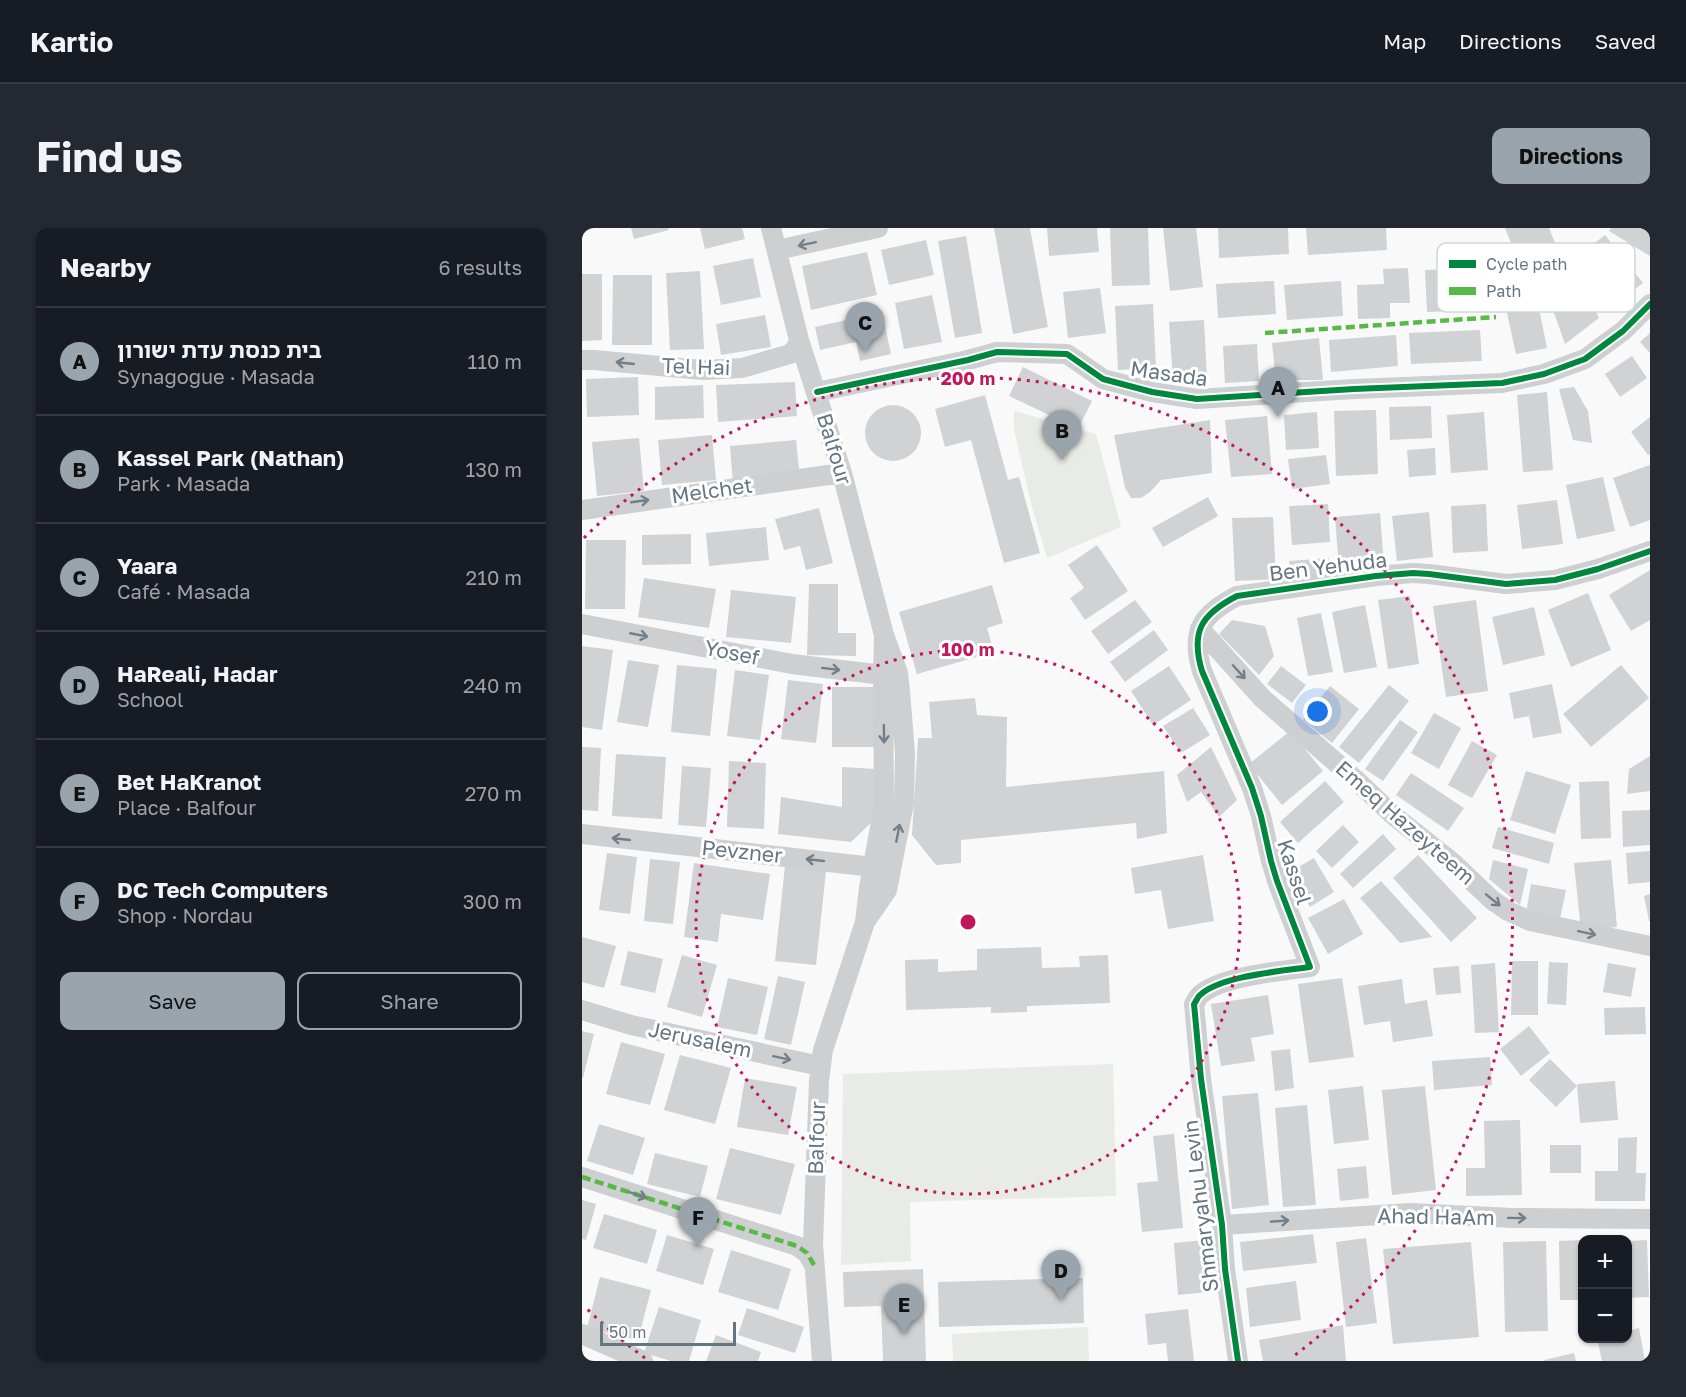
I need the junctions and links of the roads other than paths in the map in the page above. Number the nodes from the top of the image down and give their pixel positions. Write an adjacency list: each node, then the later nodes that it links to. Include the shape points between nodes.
1 (771, 228): 3 (street, Balfour)
2 (878, 228): 3 (street, one-way to 3)
3 (777, 250): 5 (street, Balfour)
4 (1650, 304): 7 (street, Masada, via 1623,331 1585,359 1544,374 1502,383 1197,399 1103,380 1067,354 997,352)
5 (799, 340): 6 (street, Tel Hai, one-way to 6, via 790,354 742,368 703,370); 7 (street, Balfour)
6 (582, 360)
7 (817, 392): 8 (street, Balfour)
8 (842, 473): 9 (street, Melchet, one-way to 8); 13 (street, Balfour)
9 (582, 510)
10 (1650, 551): 12 (street, Ben Yehuda, via 1555,580 1506,584 1413,573 1254,593 1222,604)
11 (582, 624): 14 (street, Yosef, one-way to 14, via 792,664)
12 (1200, 629): 19 (street, Emeq Hazeyteem, one-way to 19, via 1263,699 1500,906 1530,921); 21 (street, Kassel, via 1197,655 1202,671 1252,788 1277,881 1310,967 1247,976 1198,996 1194,1004)
13 (884, 635): 14 (street, Balfour); 17 (street, Balfour, one-way to 13, via 904,802 905,753 898,673)
14 (883, 675): 16 (street, Balfour, one-way to 16, via 884,805)
15 (582, 834): 16 (street, Pevzner, one-way to 15)
16 (873, 867): 17 (street, via 882,873); 18 (street, Balfour)
17 (887, 890): 18 (street, Balfour)
18 (865, 922): 22 (street, Balfour)
19 (1650, 946)
20 (582, 1010): 22 (street, Jerusalem, one-way to 22, via 631,1025)
21 (1198, 1046): 25 (street, Shmaryahu Levin)
22 (820, 1066): 26 (street, Balfour)
23 (582, 1177): 26 (street, one-way to 26, via 797,1246)
24 (1650, 1219): 25 (street, Ahad HaAm, one-way to 24, via 1410,1213)
25 (1222, 1225): 30 (street, Shmaryahu Levin)
26 (814, 1265): 29 (street, Balfour)
27 (582, 1334): 28 (street)
28 (643, 1361)
29 (822, 1361)
30 (1238, 1361)

